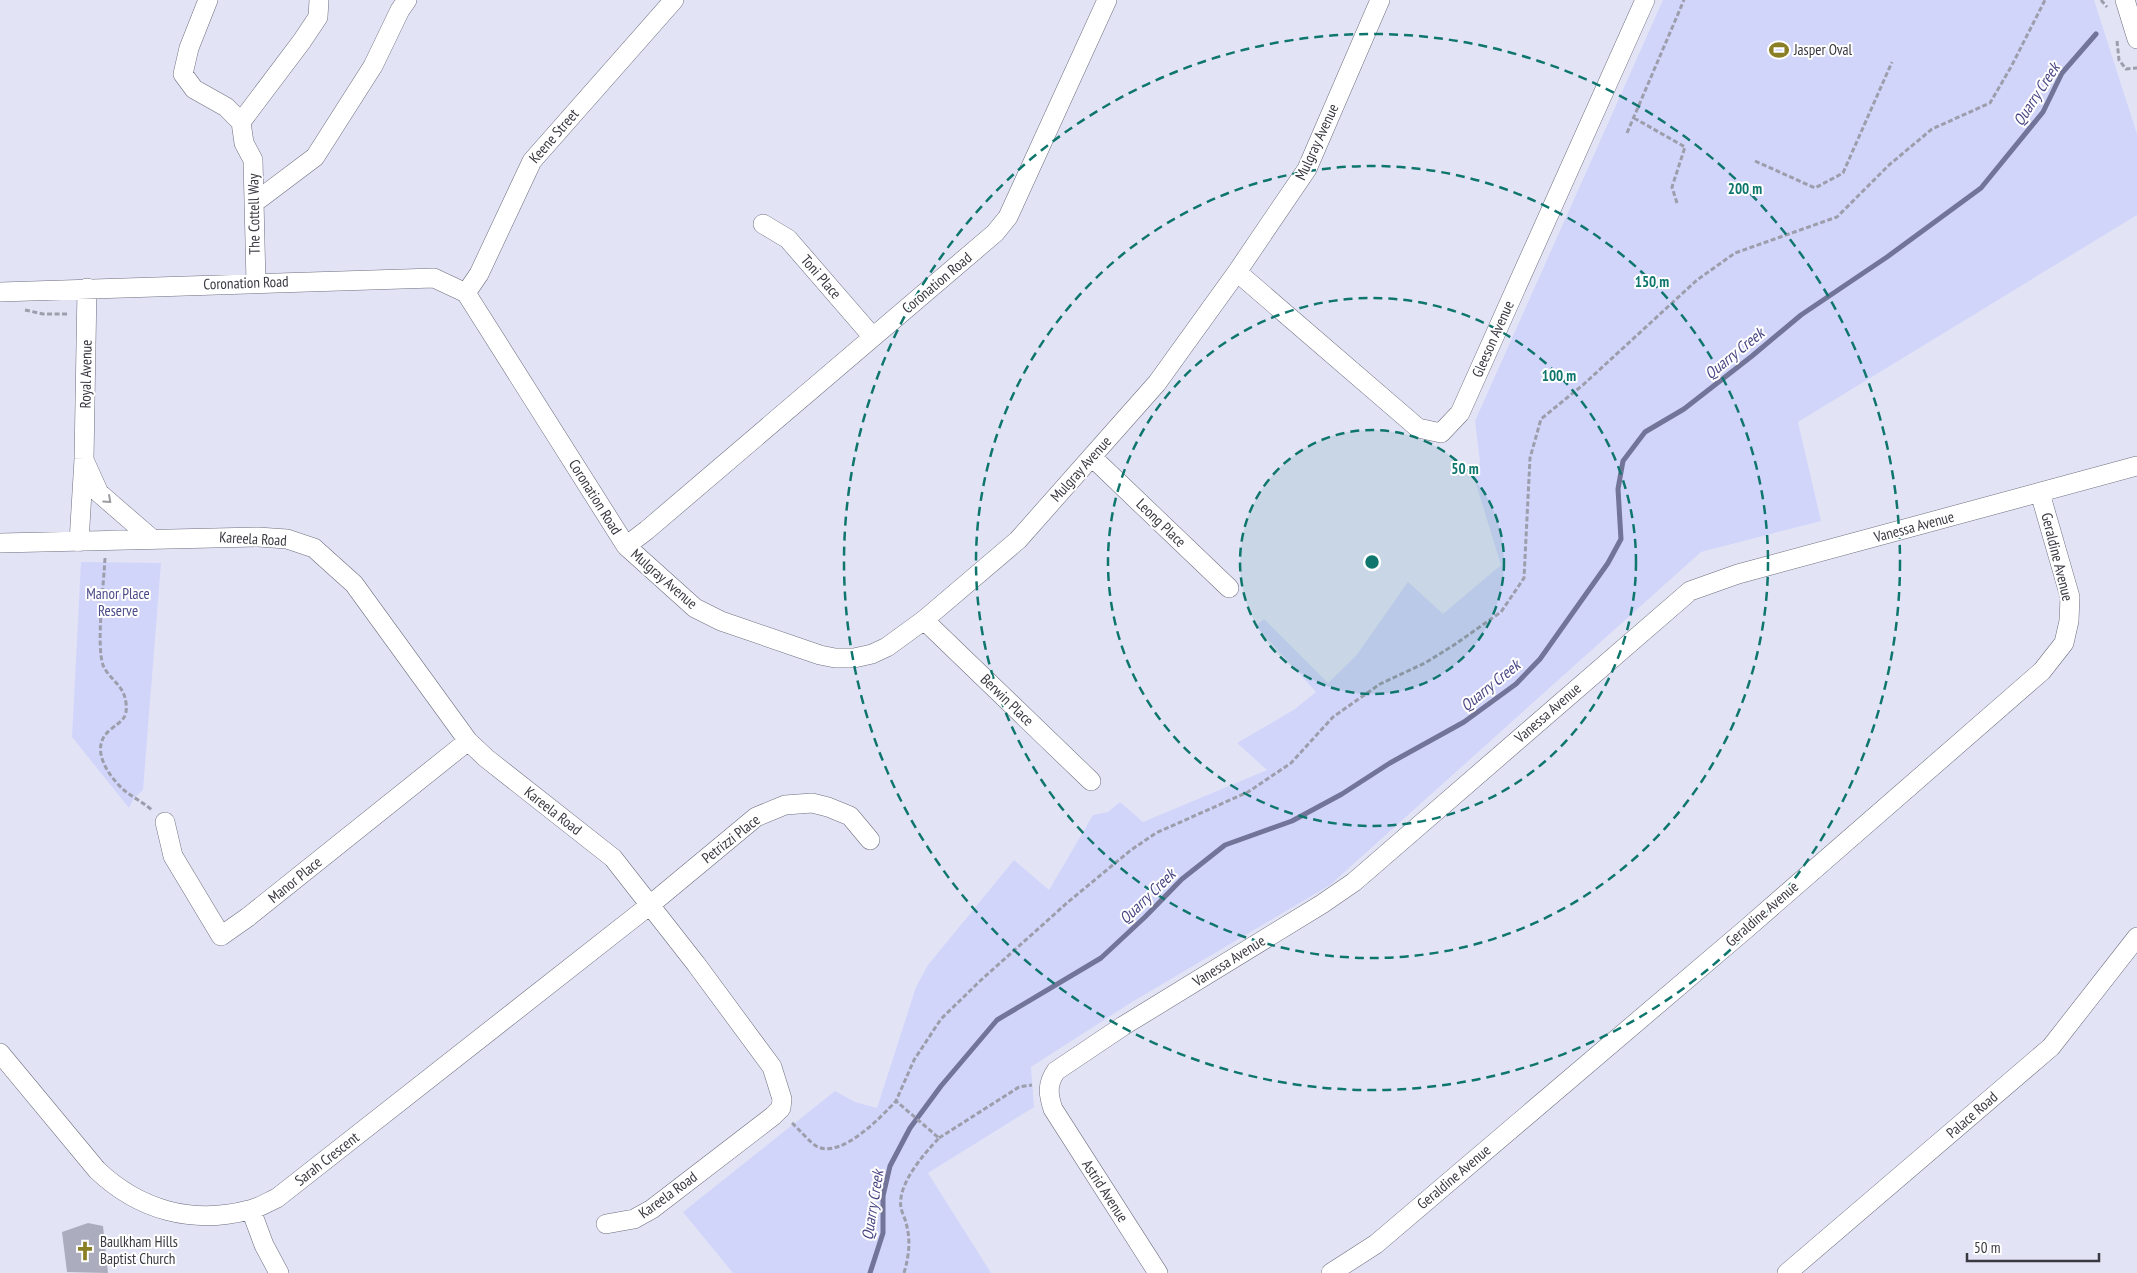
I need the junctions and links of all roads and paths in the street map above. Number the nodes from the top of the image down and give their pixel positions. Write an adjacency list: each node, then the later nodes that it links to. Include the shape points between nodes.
1 (208, 0): 16 (street, via 189,48 183,74 194,89 226,107)
2 (319, 0): 16 (street, via 318,17)
3 (407, 0): 19 (street, via 373,66 315,157)
4 (674, 0): 26 (street, Keene Street, via 532,161 479,274)
5 (1107, 0): 29 (street, Coronation Road, via 1008,217 995,234)
6 (1380, 0): 22 (street, Mulgray Avenue, via 1306,169)
7 (1645, 0): 22 (street, Gleeson Avenue, via 1460,412 1441,433 1418,428)
8 (1684, 0): 15 (path)
9 (2045, 0): 49 (path, via 1990,102 1932,130 1889,165 1837,217 1735,253 1697,280 1541,420 1530,458 1524,578 1501,612 1454,645 1380,684 1333,717 1292,763 1248,792 1156,833 1131,850 980,980 941,1019 914,1060)
10 (2125, 0): 11 (street)
11 (2137, 40)
12 (1892, 62): 18 (path, via 1843,173 1815,188)
13 (2137, 68): 14 (path)
14 (2126, 69)
15 (1634, 118): 17 (path); 20 (path, via 1685,147 1672,186)
16 (241, 122): 19 (street, The Cottell Way, via 244,143 252,160)
17 (1627, 133)
18 (1756, 161)
19 (254, 203): 23 (street, The Cottell Way)
20 (1677, 203)
21 (763, 224): 29 (street, Toni Place, via 788,239)
22 (1237, 272): 30 (street, Mulgray Avenue, via 1157,383)
23 (256, 283): 24 (street, Coronation Road); 26 (street, Coronation Road, via 434,278)
24 (87, 288): 25 (street, Coronation Road); 31 (street, Royal Avenue)
25 (0, 292)
26 (466, 293): 38 (street, Coronation Road)
27 (24, 310): 28 (path)
28 (72, 315)
29 (872, 336): 38 (street, Coronation Road)
30 (1092, 457): 39 (street, Leong Place); 40 (street, Mulgray Avenue, via 1018,540)
31 (84, 459): 34 (street, Royal Avenue, one-way to 34, via 99,493); 36 (street, Royal Avenue)
32 (2137, 466): 33 (street, Vanessa Avenue)
33 (2040, 492): 48 (street, Vanessa Avenue, via 1738,574 1690,591 1354,882 1116,1031 1056,1071); 58 (street, Geraldine Avenue, via 2070,598 2064,643 2042,671 1376,1244)
34 (151, 538): 35 (street, Kareela Road); 41 (street, Kareela Road, via 258,537 287,539 314,548 354,584)
35 (106, 539): 36 (street, Kareela Road); 43 (path, via 100,647 104,666 122,687 126,715 109,730 99,753 125,791)
36 (79, 542): 37 (street)
37 (0, 543)
38 (626, 546): 40 (street, Mulgray Avenue, via 695,608 721,621 820,655 854,658 872,654)
39 (1229, 588)
40 (924, 620): 42 (street, Berwin Place)
41 (468, 741): 43 (street, Manor Place, via 221,936 172,856); 45 (street, Kareela Road, via 613,858)
42 (1091, 781)
43 (165, 822)
44 (870, 840): 45 (street, Petrizzi Place, via 850,816 812,803 785,805 756,817)
45 (650, 905): 50 (street, Kareela Road, via 772,1066 780,1090); 52 (street, Sarah Crescent, via 277,1198)
46 (2137, 937): 54 (street, Palace Road, via 2050,1047)
47 (0, 1053): 52 (street, Sarah Crescent, via 97,1170 115,1187 164,1210 190,1215 216,1216)
48 (1049, 1080): 51 (path, via 1019,1087); 57 (street, Astrid Avenue, via 1048,1094 1053,1109)
49 (896, 1101): 50 (path, via 876,1122 832,1149 817,1147); 51 (path)
50 (781, 1108): 53 (street, Kareela Road, via 652,1210 634,1219)
51 (939, 1138): 56 (path, via 918,1161 902,1192 901,1208 910,1242)
52 (251, 1210): 55 (street)
53 (606, 1224)
54 (1800, 1269)
55 (279, 1273)
56 (904, 1273)
57 (1158, 1273)
58 (1330, 1273)

